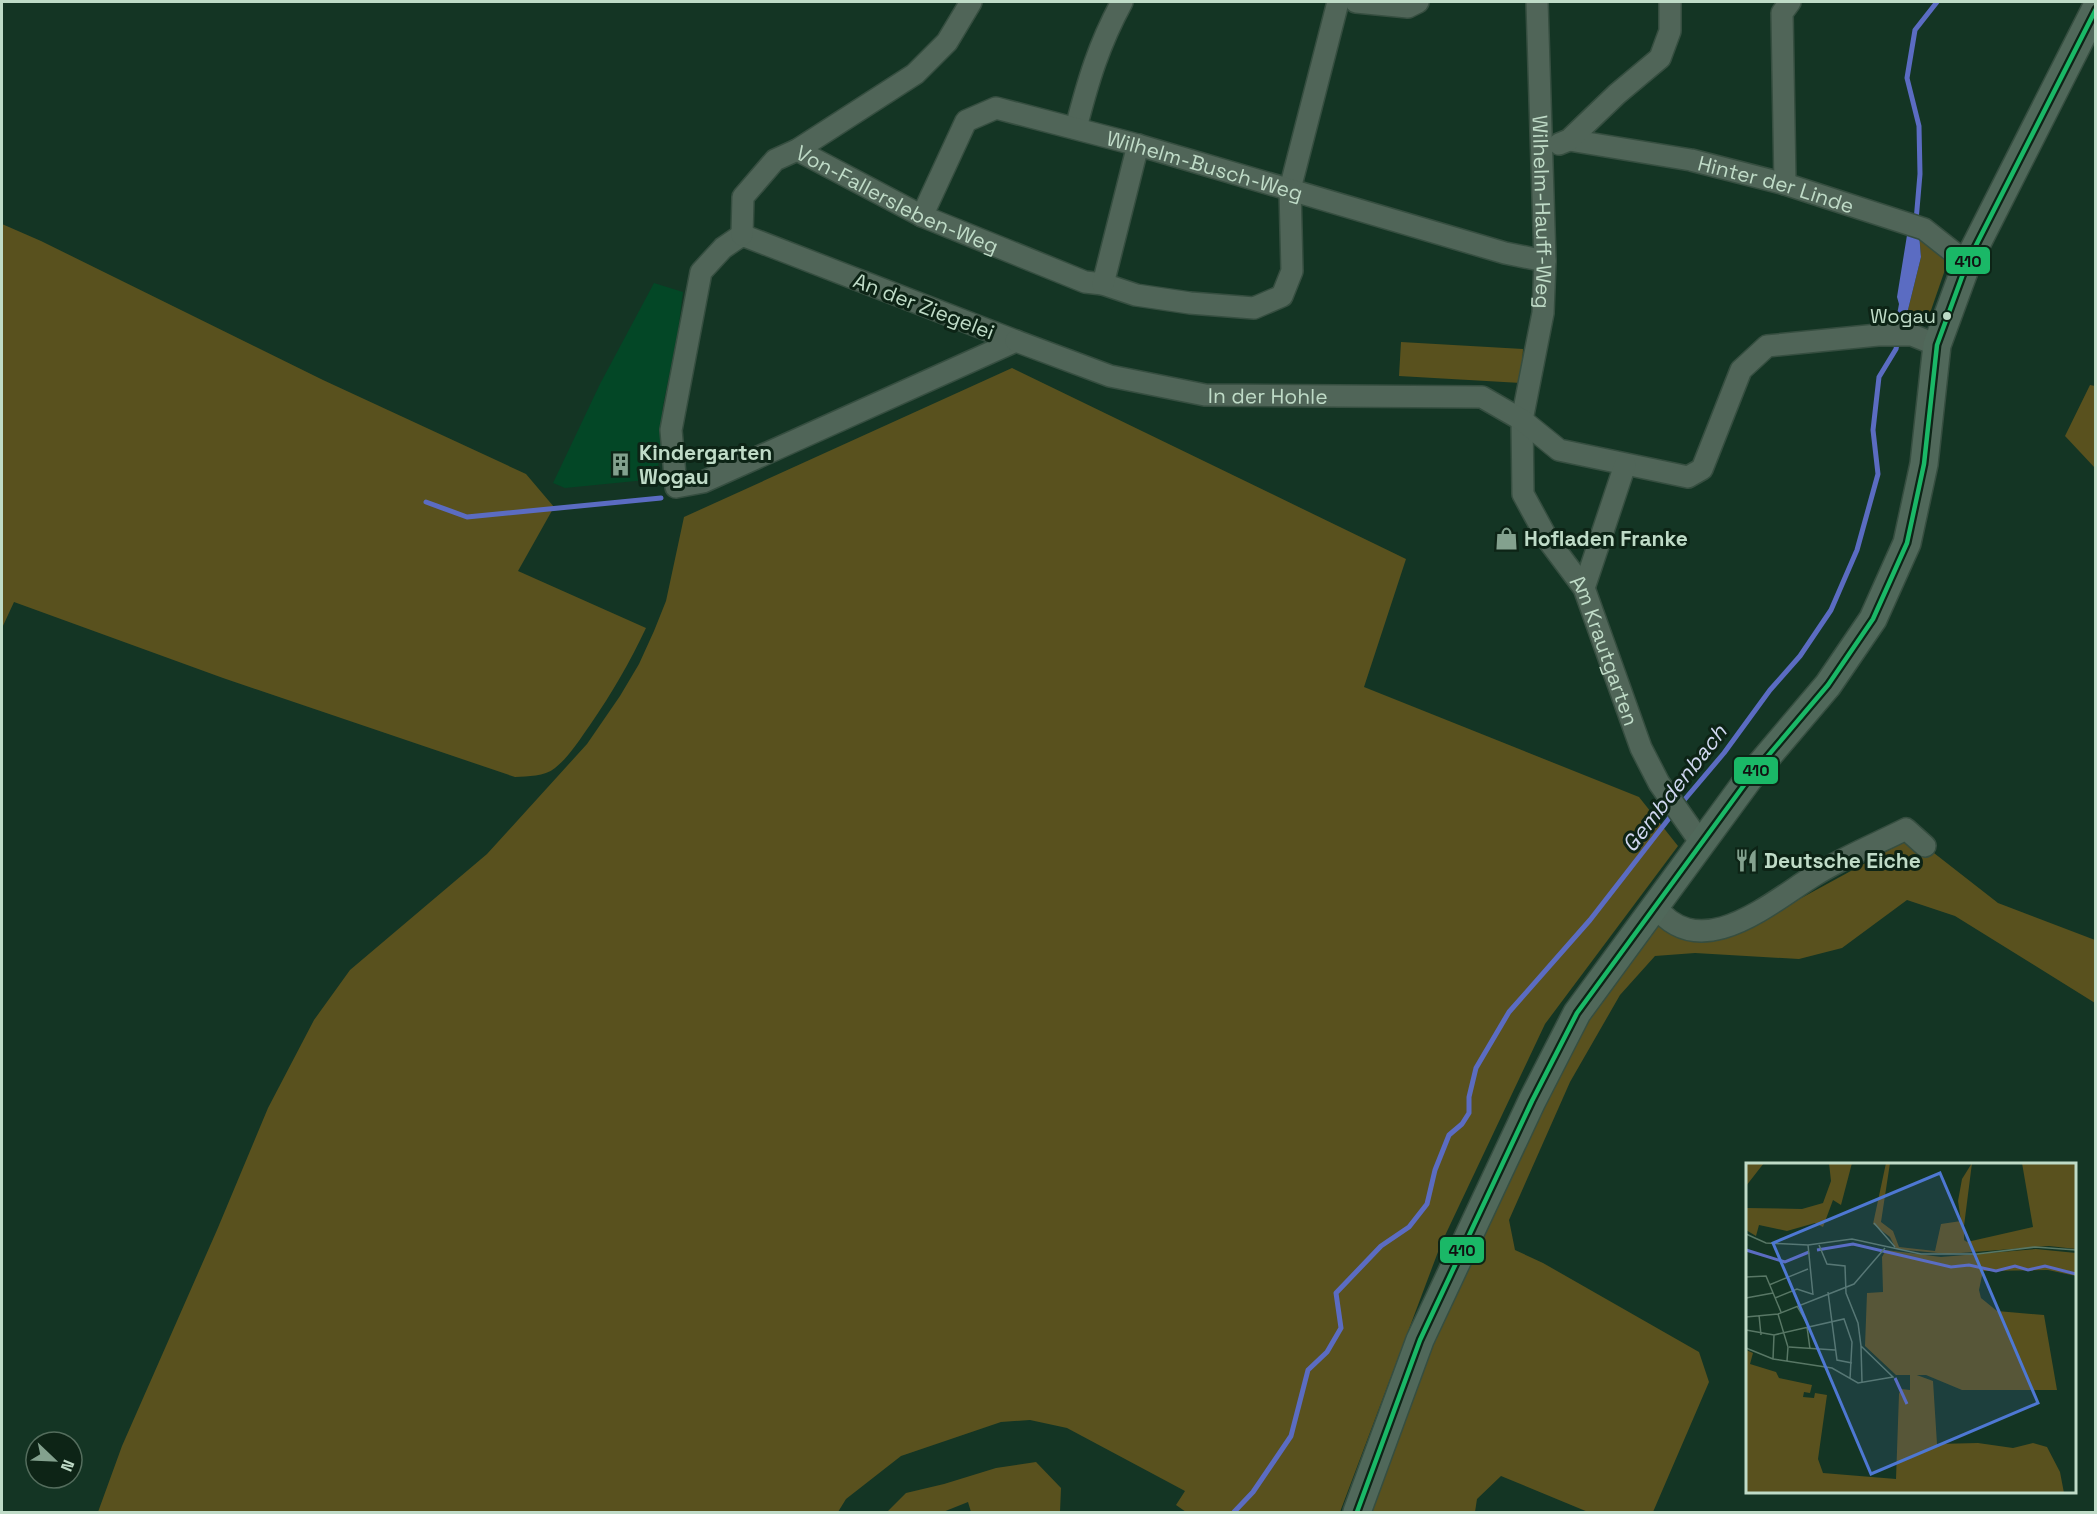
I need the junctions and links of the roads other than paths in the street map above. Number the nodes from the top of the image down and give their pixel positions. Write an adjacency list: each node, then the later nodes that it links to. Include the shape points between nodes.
1 (971, 2): 13 (street, via 947,42 915,74)
2 (1122, 2): 10 (street, via 1090,72)
3 (1338, 2): 16 (street, Von-Fallersleben-Weg)
4 (1356, 2): 5 (street, via 1408,7)
5 (1418, 2)
6 (1537, 2): 14 (street, Wilhelm-Hauff-Weg)
7 (1670, 2): 11 (street, via 1670,31 1660,57)
8 (1790, 2): 15 (street, via 1782,14)
9 (2096, 8): 20 (main road)
10 (1076, 128): 12 (street, Wilhelm-Busch-Weg); 17 (street, Wilhelm-Busch-Weg, via 996,108 966,121)
11 (1569, 141): 14 (street); 15 (street, Hinter der Linde, via 1691,160)
12 (1138, 145): 16 (street, Wilhelm-Busch-Weg); 21 (street)
13 (797, 150): 17 (street, Von-Fallersleben-Weg); 18 (street, Von-Fallersleben-Weg, via 775,160 743,197)
14 (1542, 151): 19 (street, Wilhelm-Hauff-Weg)
15 (1785, 184): 20 (street, Hinter der Linde, via 1916,227)
16 (1290, 189): 19 (street, Wilhelm-Busch-Weg, via 1505,253); 21 (street, Von-Fallersleben-Weg, via 1292,271 1282,296 1254,308 1136,295)
17 (922, 216): 21 (street, Von-Fallersleben-Weg, via 1085,282)
18 (742, 235): 22 (street, An der Ziegelei); 22 (street, An der Ziegelei, via 723,248 701,272 671,430 676,487 703,482)
19 (1545, 261): 24 (street, Wilhelm-Hauff-Weg, via 1543,313)
20 (1967, 263): 23 (main road)
21 (1103, 284)
22 (1016, 341): 24 (street, In der Hohle, via 1110,376 1205,395 1482,397)
23 (1937, 345): 25 (street, In der Hohle, via 1912,335 1878,335 1767,346 1742,370 1702,469 1688,477); 27 (main road, via 1924,464 1907,543 1872,619 1828,685 1750,777)
24 (1522, 420): 25 (street, In der Hohle, via 1559,450); 26 (street, Am Krautgarten, via 1523,494 1548,540)
25 (1625, 465): 26 (street)
26 (1584, 588): 27 (street, Am Krautgarten, via 1641,748 1666,794)
27 (1694, 832): 29 (main road)
28 (1925, 846): 29 (street, via 1906,829 1816,874 1764,910 1708,932 1685,928 1662,916)
29 (1654, 906): 30 (main road, via 1577,1013 1532,1101 1420,1340)
30 (1357, 1512)

